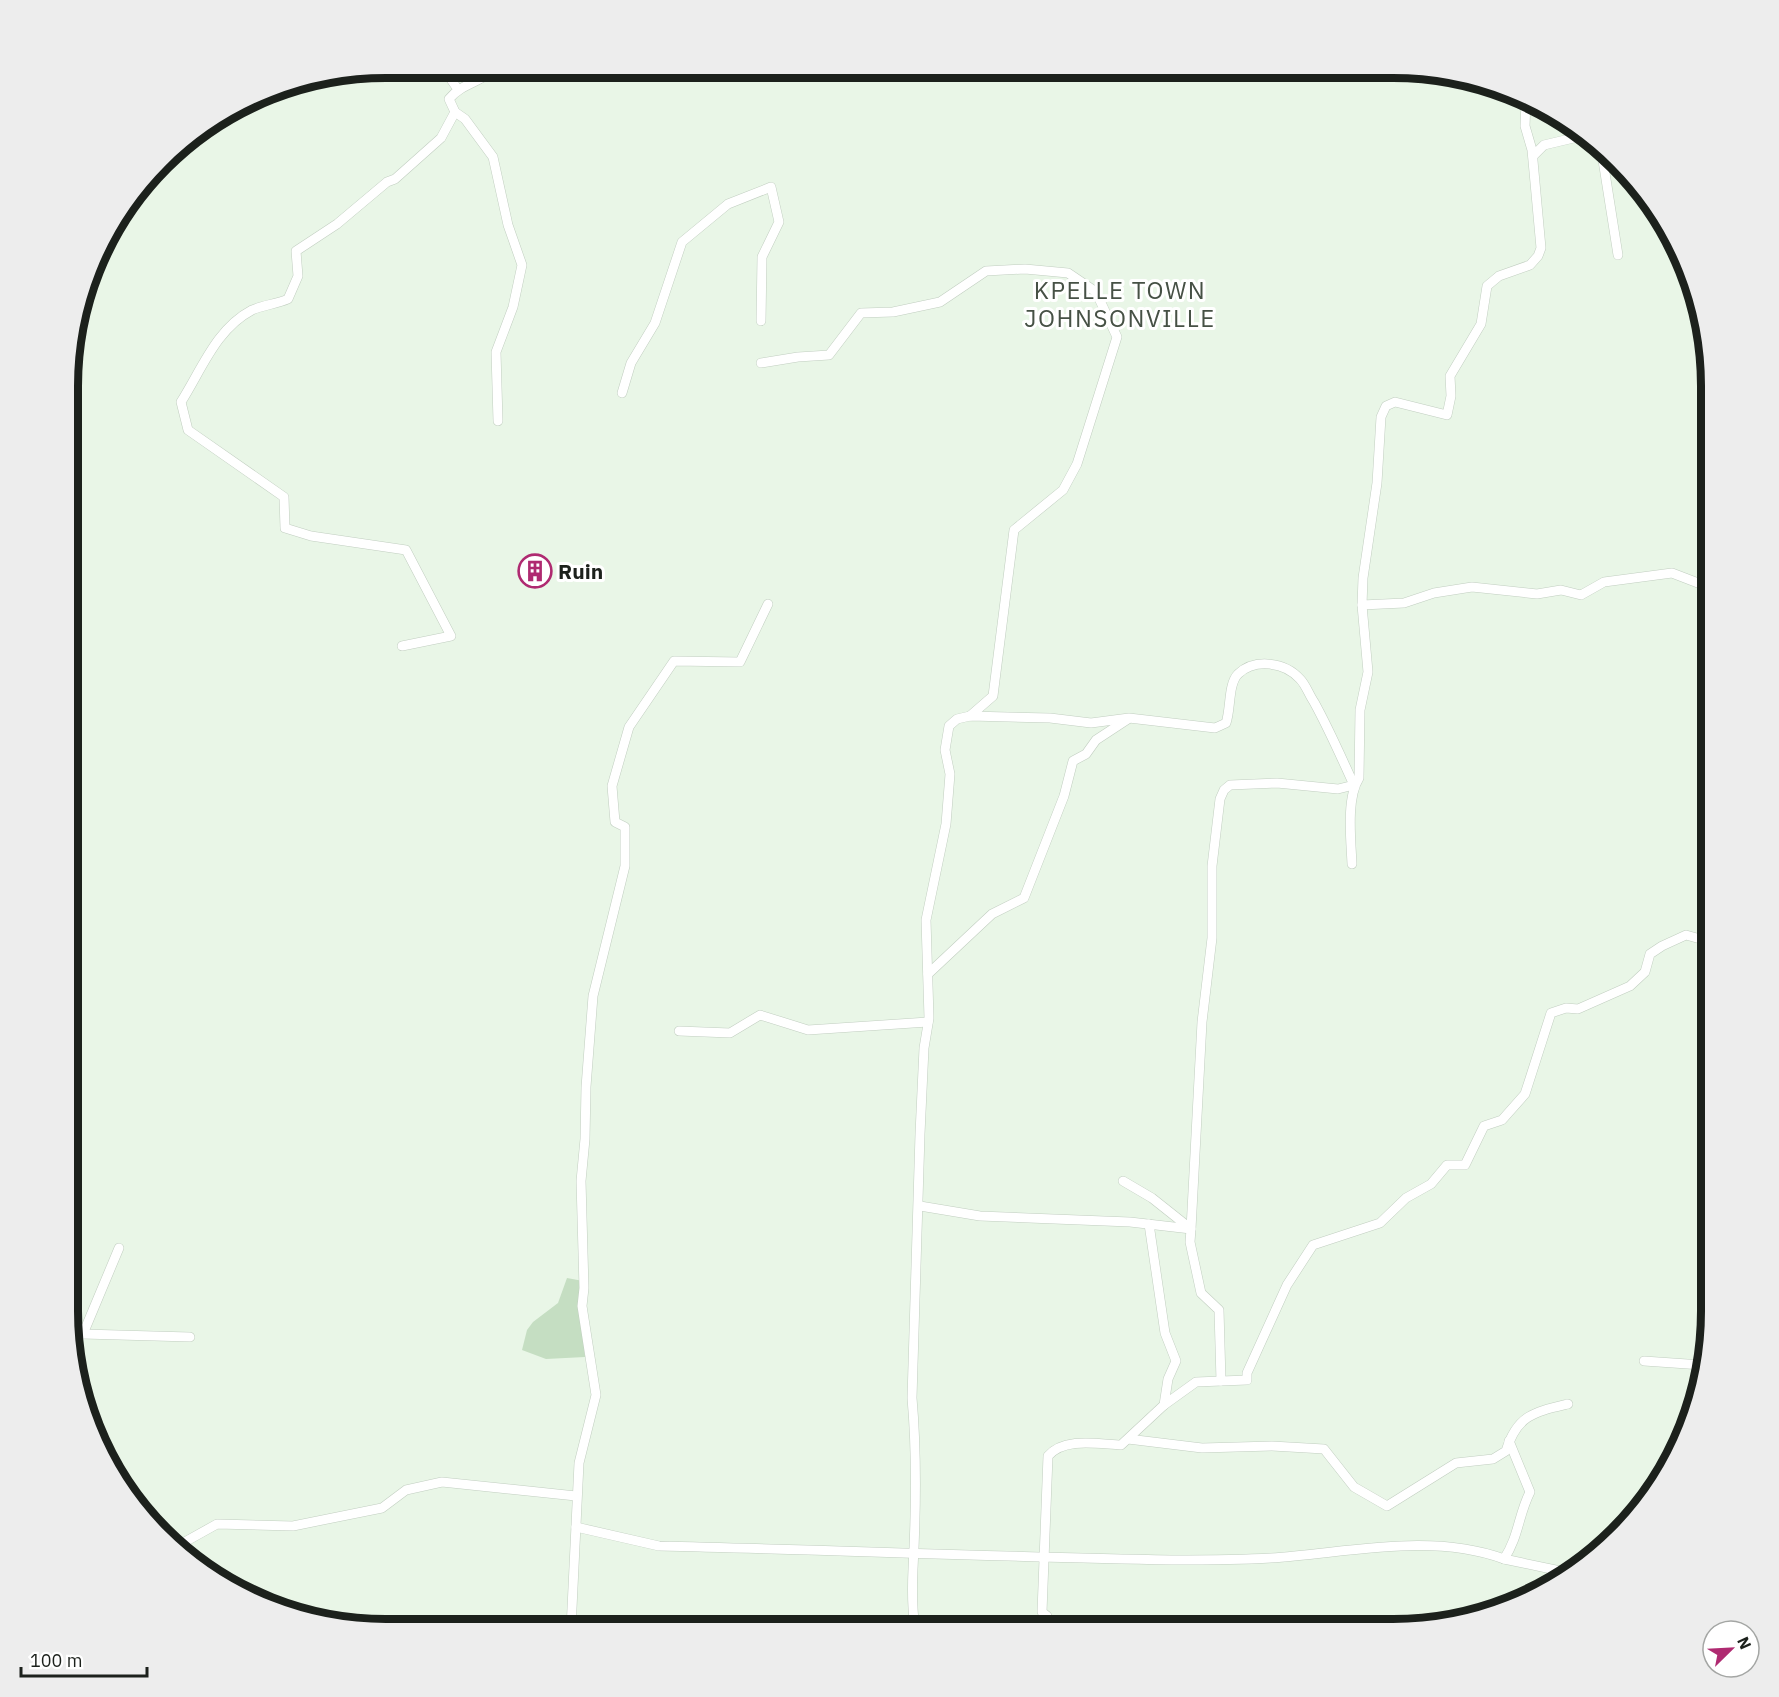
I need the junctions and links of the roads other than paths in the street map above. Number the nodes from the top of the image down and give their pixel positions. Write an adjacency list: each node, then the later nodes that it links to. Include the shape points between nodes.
1 (450, 78): 3 (street)
2 (481, 78): 3 (street)
3 (458, 88): 5 (street, via 449,99)
4 (1526, 108): 7 (street, via 1525,126)
5 (455, 112): 13 (street, via 465,119 493,157 508,225 522,265 513,307 496,352); 17 (street, via 441,138 338,224 296,251 298,276 288,299 255,309 234,321 209,353 181,402 188,430 284,497 285,528 311,536 406,550 451,636)
6 (1574, 138): 7 (street, via 1544,145)
7 (1533, 156): 16 (street, via 1541,248 1530,265 1499,276 1487,286 1481,324 1450,376 1447,415 1395,402 1386,406 1381,417)
8 (1603, 161): 9 (street)
9 (1618, 255)
10 (761, 321): 12 (street, via 762,257 779,222 771,187 728,204 682,242 655,323 631,363)
11 (761, 363): 18 (street, via 829,355 861,313 893,312 940,302 986,271 1068,273 1096,292 1117,337 1077,464 1063,490 1014,530 993,696)
12 (622, 393)
13 (498, 421)
14 (1701, 584): 16 (street, via 1672,573 1604,582 1581,595 1561,590 1537,594 1472,587 1404,603)
15 (768, 604): 41 (street, via 740,662 674,661 629,727 618,761 613,795 615,822 625,827 627,834 625,866 593,996 581,1181 582,1306 596,1395 579,1463)
16 (1362, 605): 20 (street, via 1368,672 1360,710 1359,778)
17 (402, 646)
18 (970, 716): 19 (street, via 1091,723); 23 (street, via 949,726 945,750 950,774 946,824 926,920)
19 (1129, 718): 20 (street, via 1215,728 1226,723 1232,683 1238,674 1264,663 1285,667 1301,679); 23 (street, via 1073,760 1064,796 1024,898 992,914)
20 (1354, 785): 21 (street); 29 (street, via 1338,789 1277,783 1237,785 1224,790 1220,800 1212,866 1212,938 1201,1041)
21 (1353, 864)
22 (1701, 939): 36 (street, via 1686,935 1662,945 1650,954 1645,972 1630,986 1578,1010 1566,1008 1551,1013 1525,1094 1502,1120 1484,1126 1465,1165 1447,1165 1431,1184 1406,1198 1380,1223 1313,1245 1287,1285 1247,1380)
23 (928, 974): 24 (street)
24 (928, 1022): 25 (street, via 808,1030 760,1015 730,1033); 27 (street)
25 (679, 1031)
26 (1123, 1181): 29 (street)
27 (920, 1206): 28 (street, via 980,1216); 44 (street, via 912,1398)
28 (1149, 1224): 29 (street); 38 (street, via 1165,1333 1176,1360)
29 (1191, 1229): 36 (street, via 1201,1293 1219,1310)
30 (119, 1248): 32 (street)
31 (79, 1334): 32 (street)
32 (83, 1334): 33 (street)
33 (190, 1337)
34 (1644, 1361): 35 (street)
35 (1696, 1365)
36 (1221, 1381): 38 (street, via 1196,1382)
37 (1568, 1404): 40 (street, via 1531,1413 1511,1434)
38 (1164, 1405): 39 (street)
39 (1128, 1439): 40 (street, via 1202,1448 1324,1449 1354,1487 1387,1506 1456,1463 1493,1459 1506,1451); 45 (street, via 1121,1445 1084,1443 1055,1448 1048,1456)
40 (1509, 1442): 46 (street, via 1530,1492 1520,1513 1516,1541)
41 (576, 1496): 42 (street); 43 (street, via 442,1482 406,1490 382,1508 293,1526 217,1524)
42 (576, 1527): 44 (street, via 659,1546); 49 (street)
43 (183, 1543)
44 (913, 1552): 45 (street); 50 (street, via 910,1598)
45 (1046, 1555): 46 (street, via 1172,1560 1271,1558 1370,1548 1441,1547 1479,1550); 48 (street, via 1042,1612)
46 (1504, 1559): 47 (street)
47 (1558, 1571)
48 (1047, 1616)
49 (571, 1619)
50 (913, 1619)

